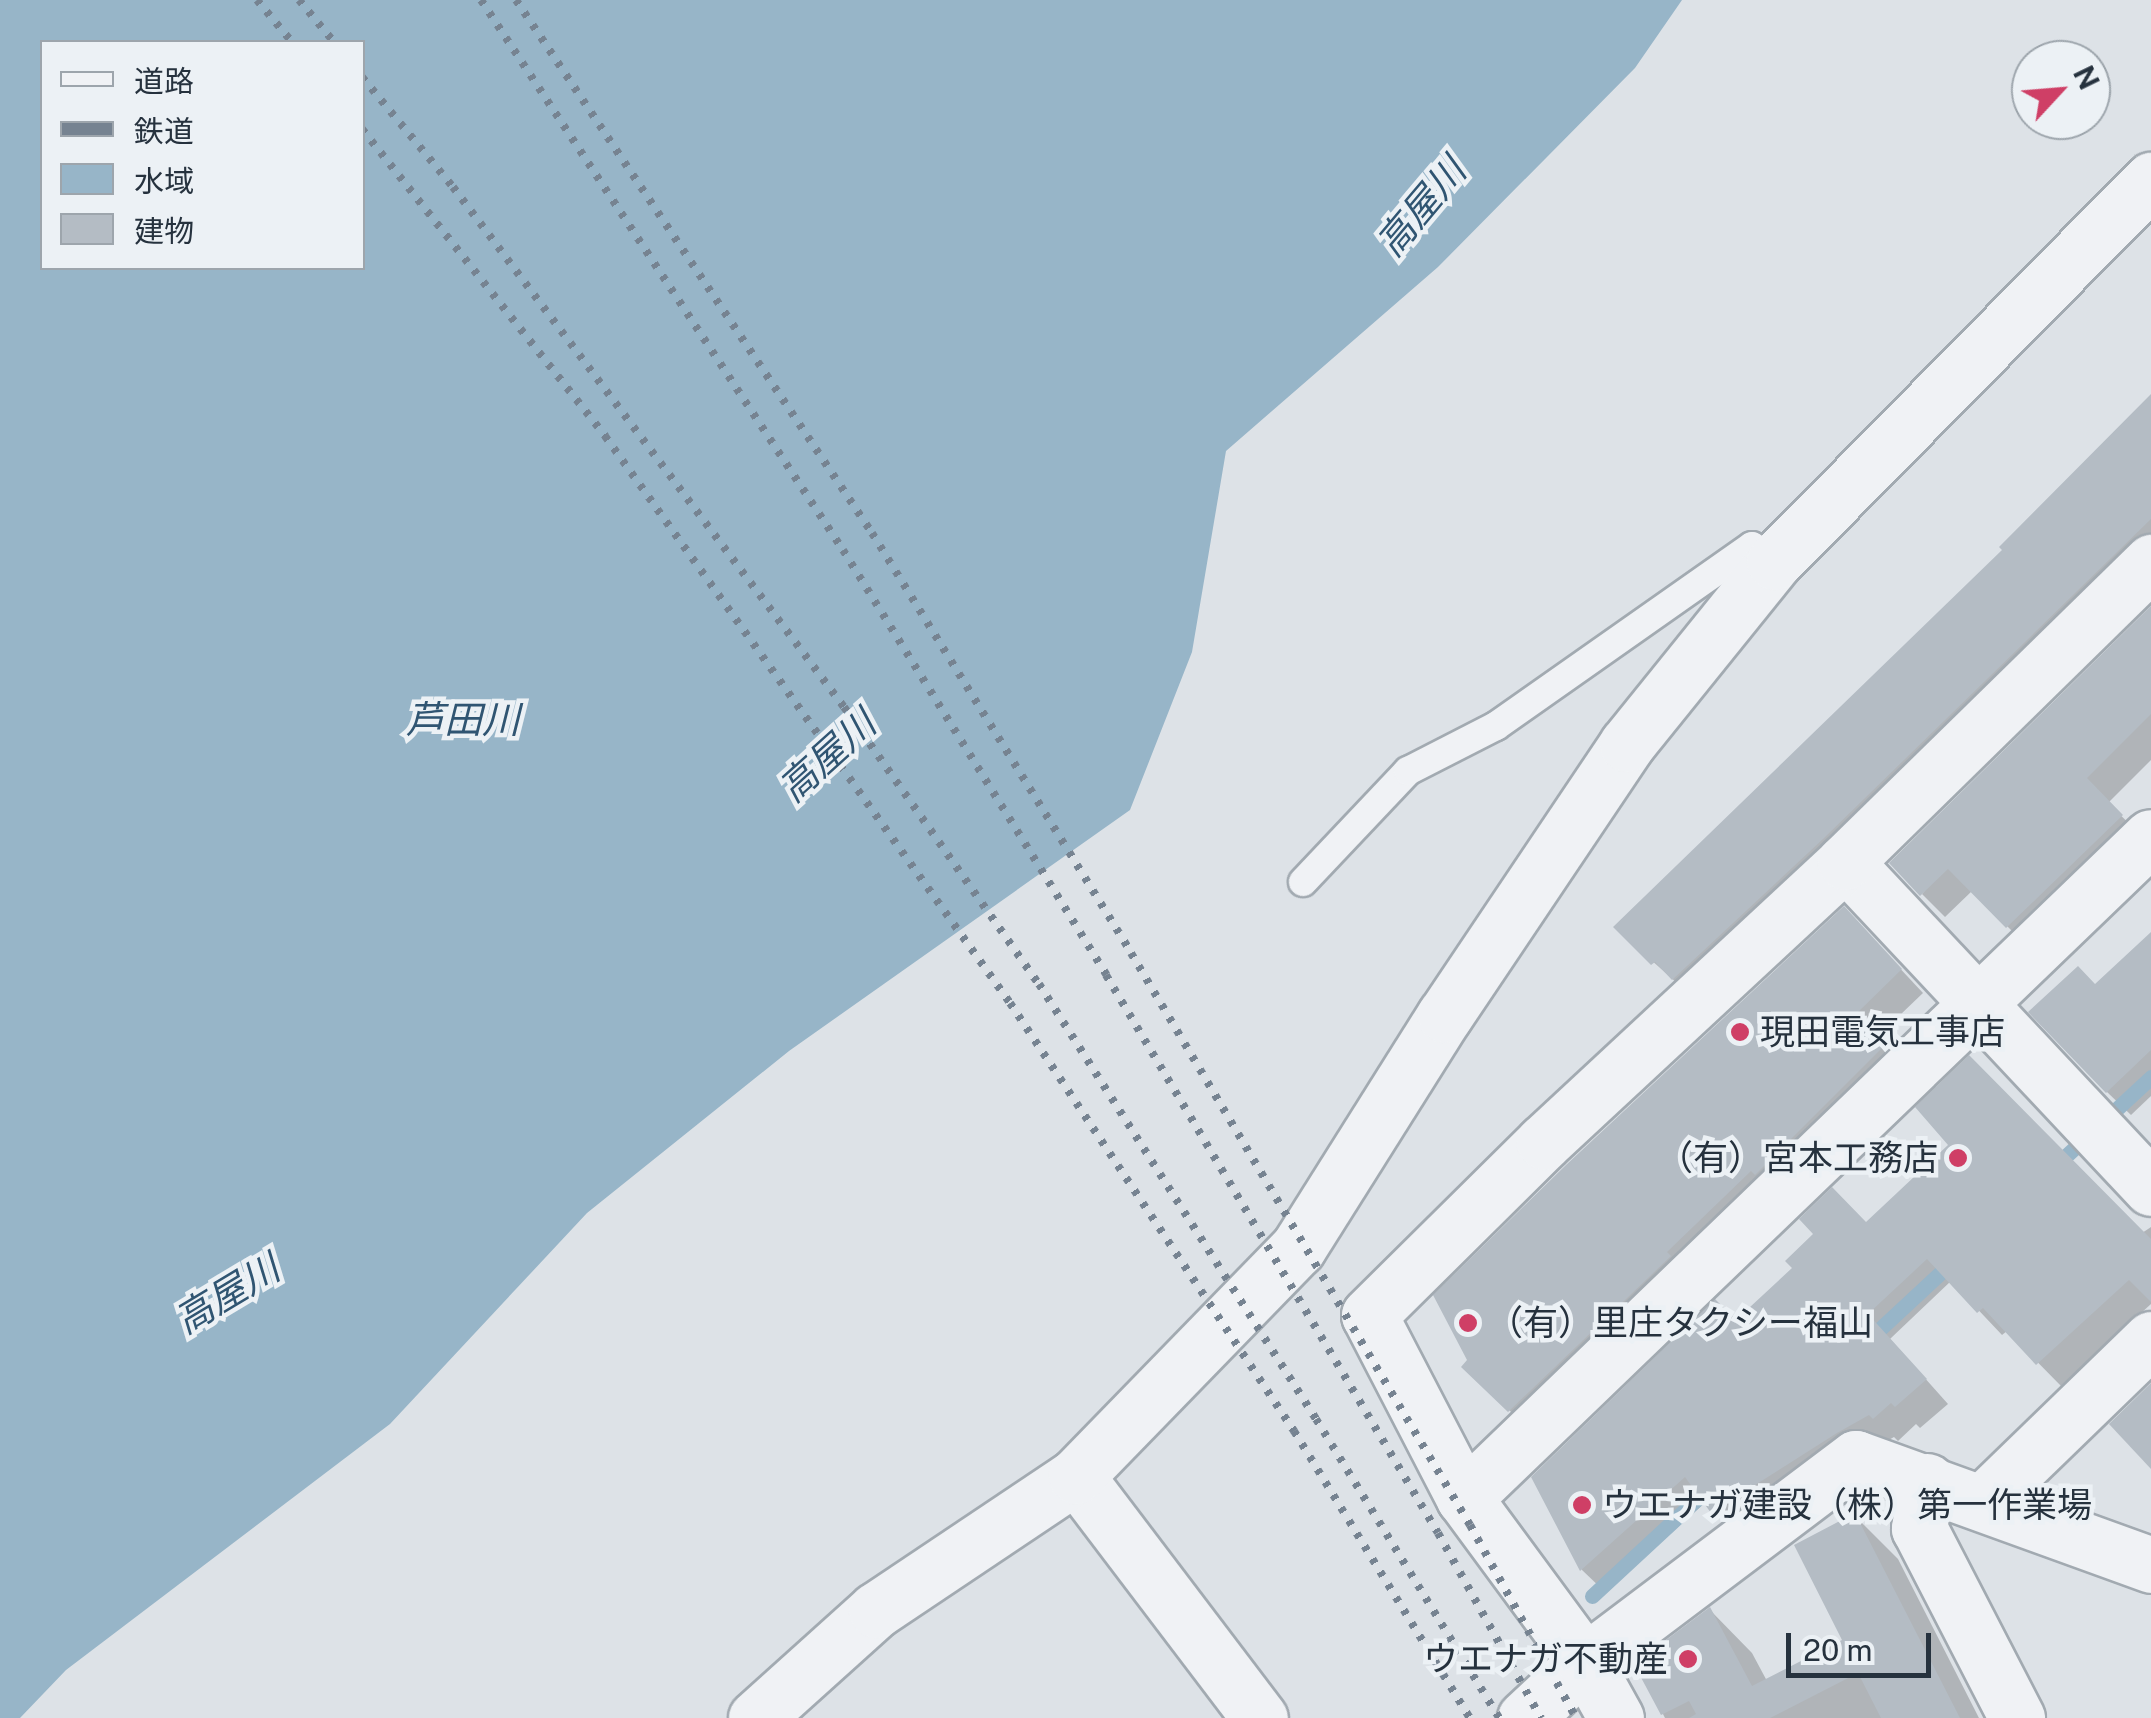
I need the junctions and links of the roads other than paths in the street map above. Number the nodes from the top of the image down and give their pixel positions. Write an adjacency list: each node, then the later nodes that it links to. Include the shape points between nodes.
1 (2151, 180): 2 (street)
2 (1774, 562): 6 (lane, via 1752,546 1496,726 1408,771); 10 (street, via 1627,744 1298,1248)
3 (2151, 562): 5 (street)
4 (2151, 837): 7 (street)
5 (1846, 862): 7 (street); 12 (street, via 1369,1315)
6 (1303, 882)
7 (1979, 1003): 8 (street); 12 (street)
8 (2151, 1188)
9 (2151, 1339): 13 (street)
10 (1076, 1476): 16 (street); 17 (street, via 876,1610)
11 (1926, 1481): 13 (street); 15 (street, via 1856,1458); 20 (street, via 1919,1528)
12 (1464, 1498): 15 (street)
13 (1983, 1502): 14 (street)
14 (2151, 1565)
15 (1585, 1662): 18 (street); 19 (street)
16 (1251, 1715)
17 (756, 1718)
18 (1525, 1718)
19 (1616, 1718)
20 (2017, 1718)

